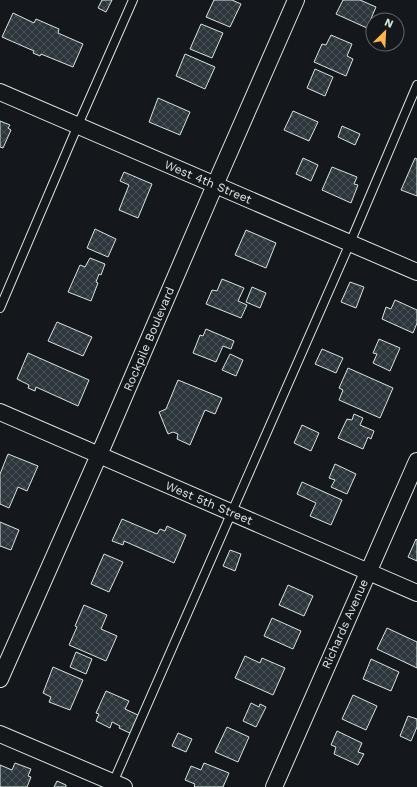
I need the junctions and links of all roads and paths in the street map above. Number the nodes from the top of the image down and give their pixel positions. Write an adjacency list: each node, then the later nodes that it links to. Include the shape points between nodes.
1 (133, 0): 5 (lane)
2 (296, 0): 6 (street, Rockpile Boulevard)
3 (417, 85): 7 (lane)
4 (0, 92): 5 (street, West 4th Street)
5 (78, 125): 6 (street, West 4th Street); 9 (lane)
6 (214, 185): 7 (street, West 4th Street); 11 (street, Rockpile Boulevard)
7 (350, 243): 8 (street, West 4th Street); 13 (lane)
8 (417, 272)
9 (0, 308)
10 (0, 412): 11 (street, West 5th Street)
11 (99, 456): 13 (street, West 5th Street); 16 (street, Rockpile Boulevard)
12 (417, 461): 14 (street, Richards Avenue)
13 (231, 513): 14 (street, West 5th Street); 18 (lane)
14 (368, 572): 15 (street, West 5th Street); 19 (street, Richards Avenue)
15 (417, 594)
16 (0, 678)
17 (0, 734): 18 (street)
18 (116, 786)
19 (274, 787)

